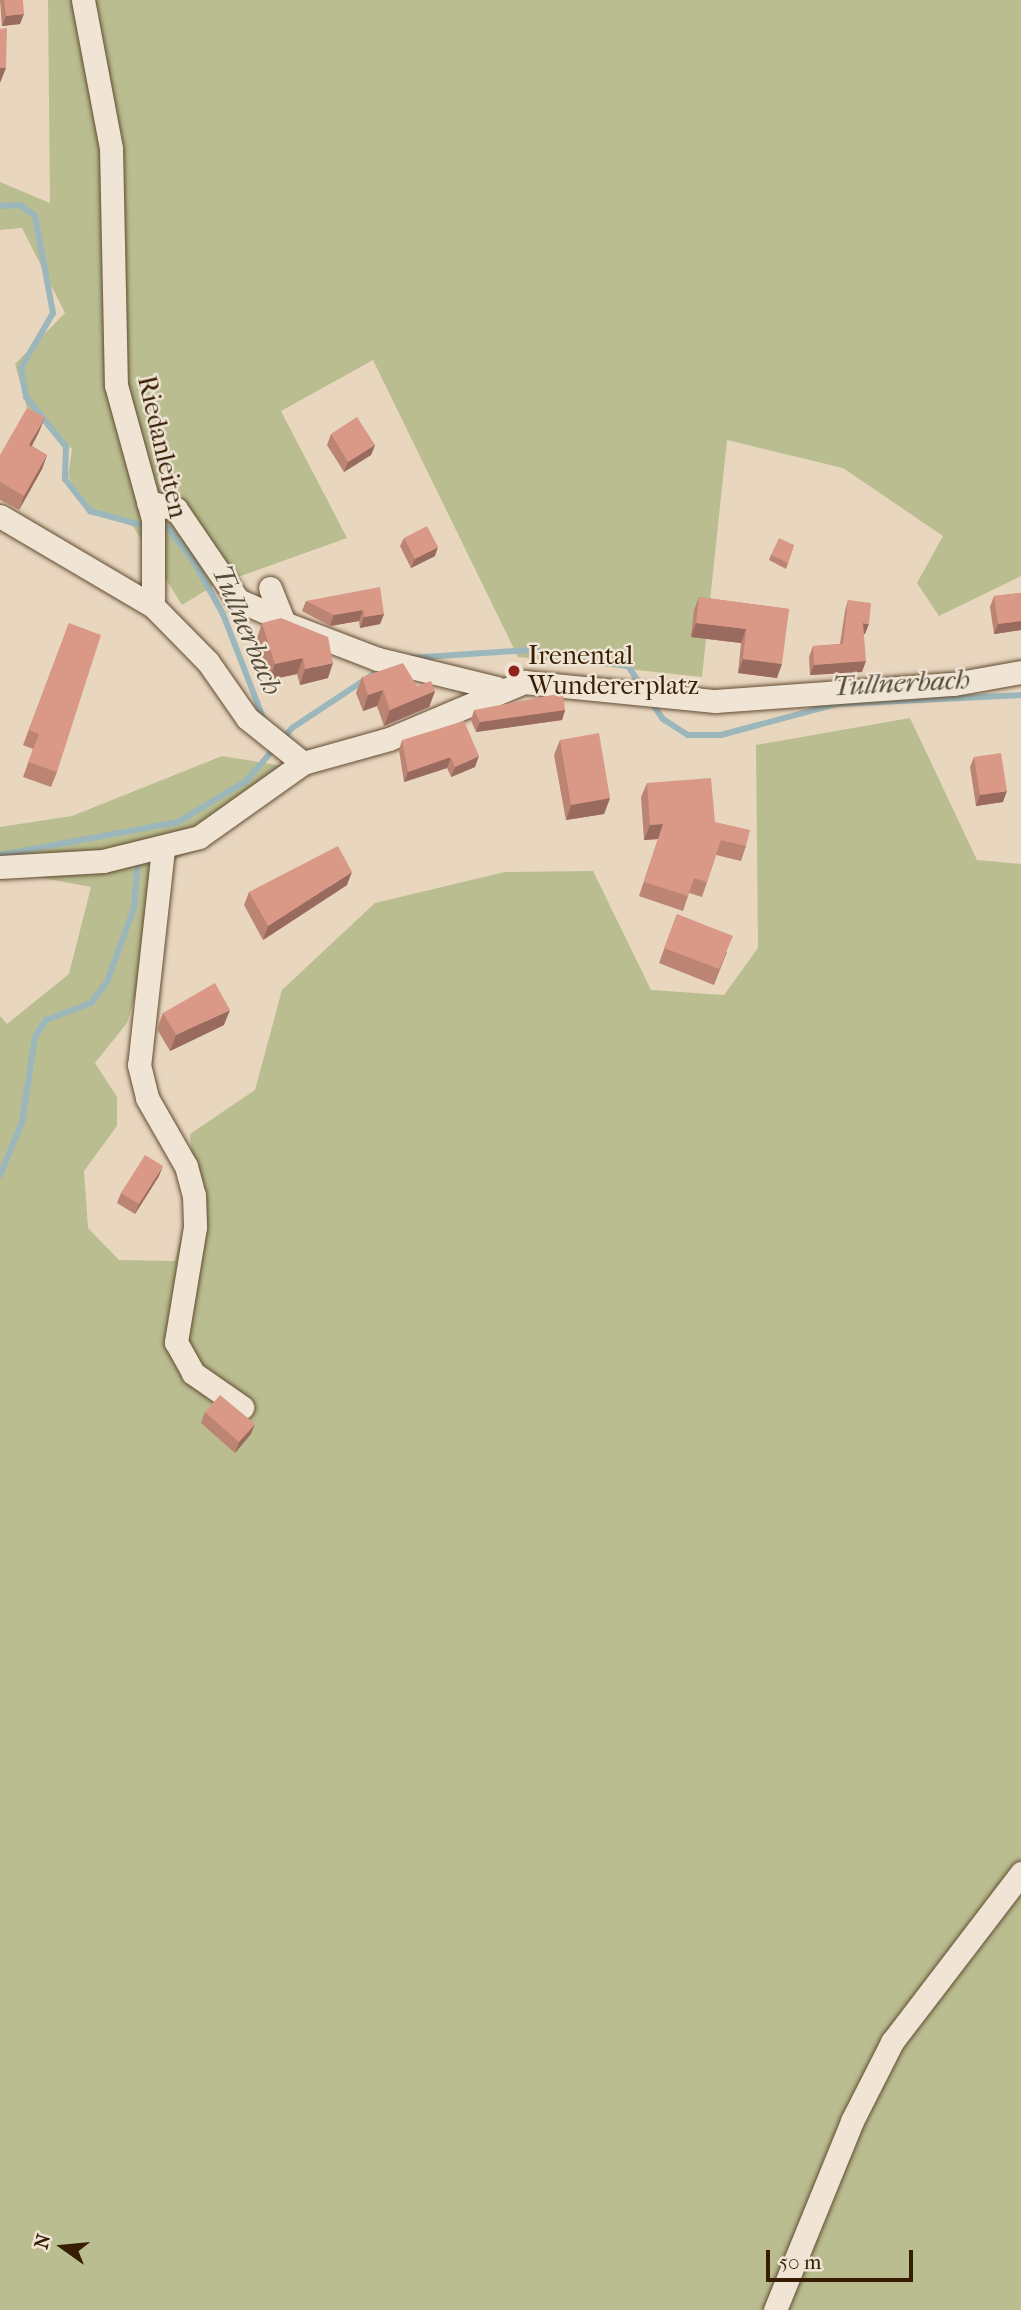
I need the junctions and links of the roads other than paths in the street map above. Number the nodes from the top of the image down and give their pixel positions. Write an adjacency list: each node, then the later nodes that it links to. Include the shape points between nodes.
1 (83, 0): 3 (street, Riedanleiten, via 111,148 116,385)
2 (0, 516): 5 (street)
3 (152, 519): 5 (street, Riedanleiten); 6 (street, via 176,509 238,600)
4 (270, 588): 6 (street)
5 (153, 606): 9 (street, via 208,662 260,730)
6 (279, 618): 8 (street, via 379,659)
7 (1021, 672): 8 (street, via 954,684 663,699 524,682)
8 (497, 688): 9 (street, via 447,717)
9 (295, 758): 10 (street, via 199,837)
10 (157, 851): 11 (street); 12 (street, via 139,1065 147,1098 186,1166 194,1195 195,1227 176,1342 193,1373)
11 (0, 867)
12 (242, 1407)
13 (1021, 1873): 14 (street, via 892,2042 852,2121)
14 (775, 2310)

